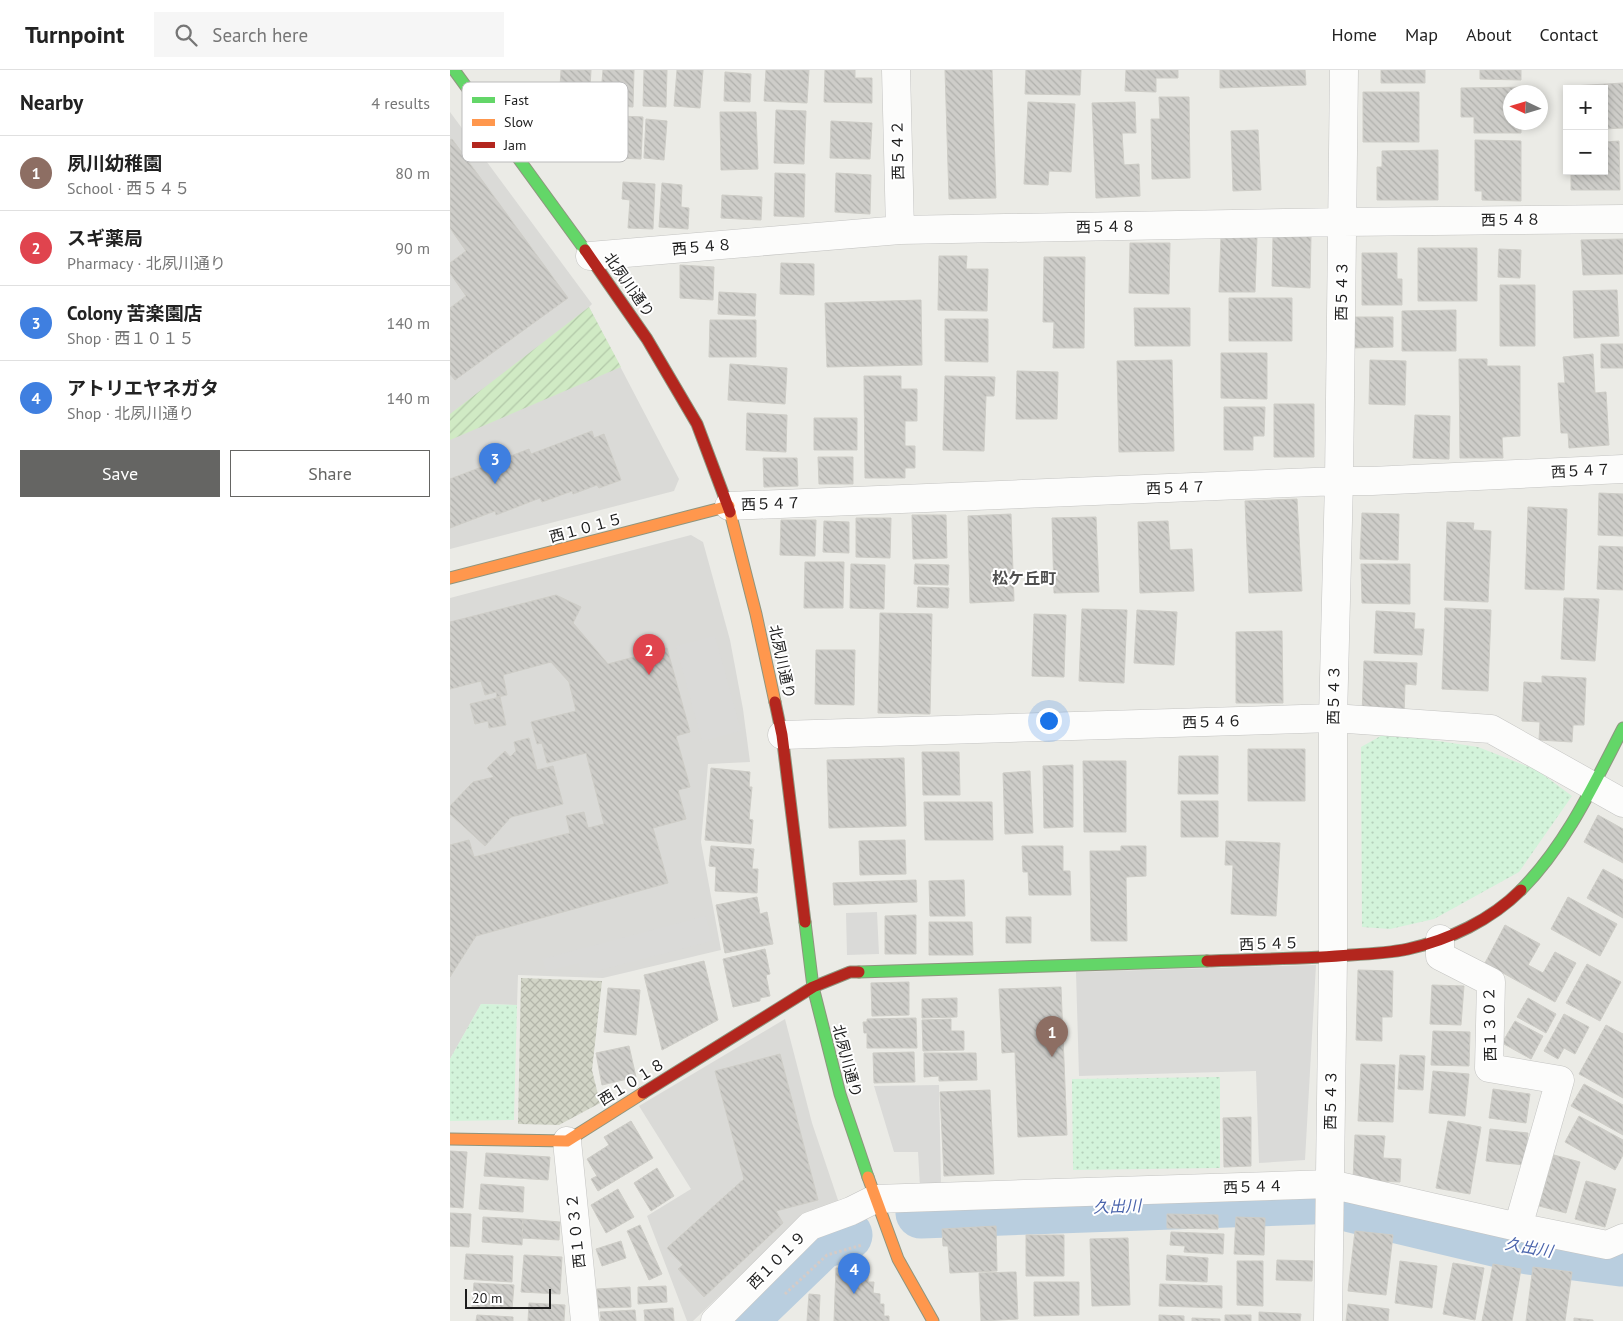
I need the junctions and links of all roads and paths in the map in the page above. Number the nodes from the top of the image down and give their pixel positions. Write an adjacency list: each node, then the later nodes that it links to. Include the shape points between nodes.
1 (454, 70): 4 (street, 北夙川通り)
2 (896, 70): 8 (street, 西５４２)
3 (1344, 70): 7 (street, 西５４３)
4 (463, 82)
5 (521, 162): 9 (street, 北夙川通り)
6 (1623, 219): 7 (street, 西５４８)
7 (1343, 222): 8 (street, 西５４８); 11 (street, 西５４３)
8 (900, 230): 9 (street, 西５４８)
9 (590, 256): 12 (street, 北夙川通り, via 648,339 697,424)
10 (1623, 469): 11 (street, 西５４７)
11 (1339, 481): 12 (street, 西５４７); 14 (street, 西５４３)
12 (729, 506): 13 (street, 西１０１５); 16 (street, 北夙川通り)
13 (450, 578)
14 (1333, 718): 16 (street, 西５４６); 17 (street, 西５４６, via 1491,729); 20 (street, 西５４３)
15 (1623, 728): 17 (street, 西５４５)
16 (782, 735): 21 (street, 北夙川通り)
17 (1593, 786): 18 (street, 西５４６); 19 (street, 西５４５, via 1544,866 1510,901 1476,924)
18 (1623, 803)
19 (1440, 938): 20 (street, 西５４５, via 1409,949); 26 (street, 西１３０２, via 1440,956 1491,982 1489,1068 1560,1080)
20 (1332, 957): 21 (street, 西５４５, via 850,972); 24 (street, 西５４３)
21 (813, 987): 23 (street, 西１０１８); 25 (street, 北夙川通り, via 840,1094)
22 (450, 1139): 23 (street)
23 (567, 1141): 30 (street, 西１０３２)
24 (1330, 1184): 25 (street, 西５４４); 26 (street, 西５４４); 33 (street, 西５４３)
25 (875, 1199): 31 (street, 西１０１９, via 810,1226); 32 (street, 北夙川通り, via 898,1259)
26 (1518, 1227): 27 (street, 西５４４, via 1607,1245)
27 (1623, 1238)
28 (865, 1245): 29 (path, via 827,1255)
29 (785, 1294)
30 (584, 1321)
31 (715, 1321)
32 (933, 1321)
33 (1328, 1321)

